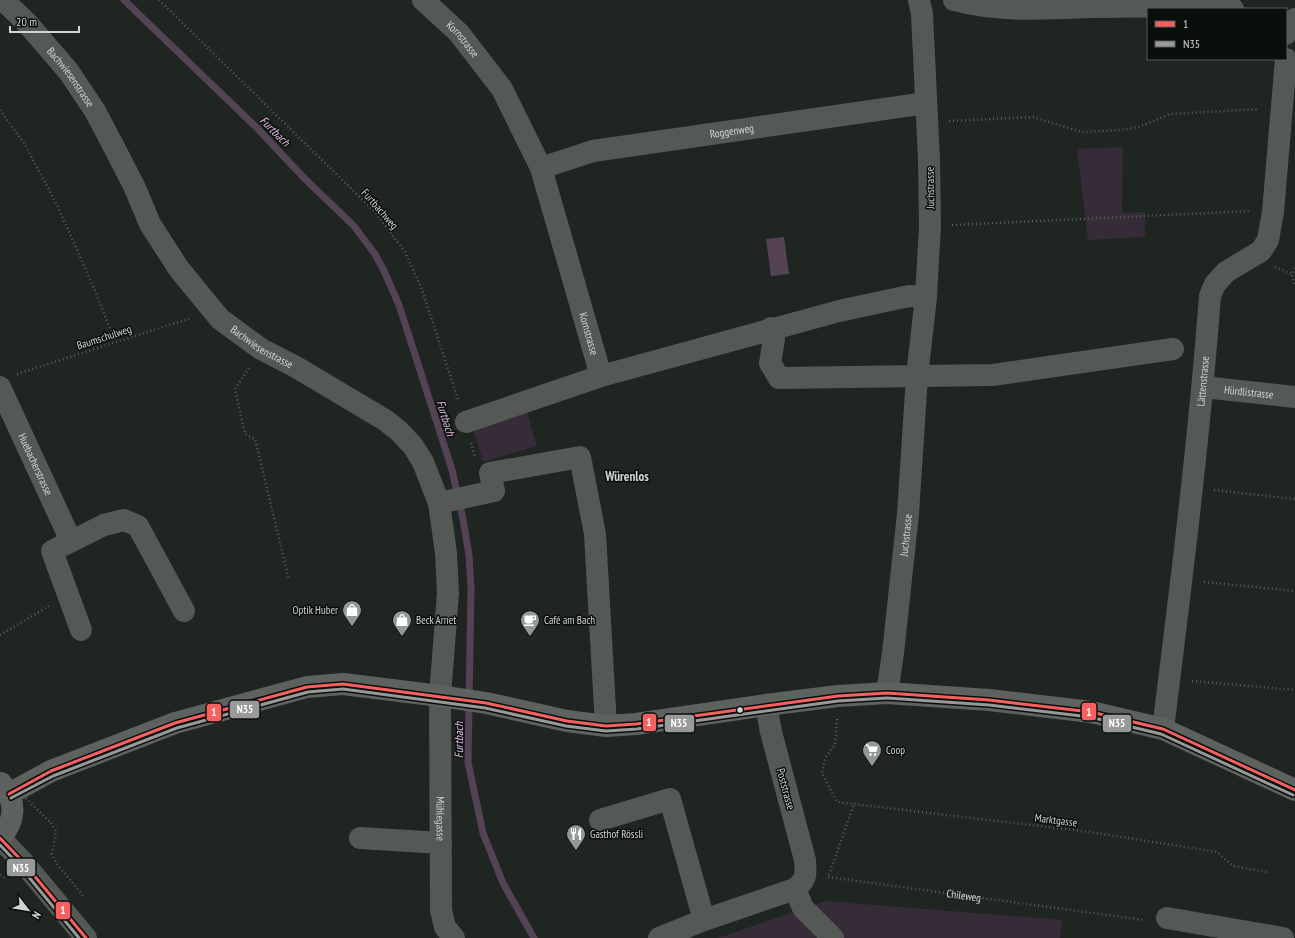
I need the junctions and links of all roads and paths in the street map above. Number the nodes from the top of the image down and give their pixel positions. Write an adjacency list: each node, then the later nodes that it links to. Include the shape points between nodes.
1 (4, 0): 21 (street, Bachwiesenstrasse, via 69,72 115,149 150,224 179,269)
2 (159, 0): 31 (path, Furtbachweg, via 376,213 406,252 421,287)
3 (423, 0): 13 (street, Kornstrasse, via 459,33 502,89)
4 (919, 0): 12 (street, Juchstrasse, via 922,14)
5 (954, 0): 6 (street, via 995,7)
6 (1226, 8)
7 (1295, 19): 8 (street)
8 (1287, 32)
9 (1286, 60): 11 (street, Lättenstrasse)
10 (0, 110): 23 (path, via 24,143 57,206)
11 (1281, 110): 12 (path, via 1266,108 1170,114 1139,127 1081,132 1033,117); 14 (street, Lättenstrasse)
12 (926, 113): 13 (street, Roggenweg, via 593,151); 15 (street, Juchstrasse)
13 (541, 168): 26 (street, Kornstrasse)
14 (1273, 212): 15 (path); 29 (street, Lättenstrasse, via 1268,240 1261,251 1226,272 1215,284 1210,296)
15 (930, 226): 20 (street, Juchstrasse)
16 (1278, 268): 18 (path)
17 (1295, 268): 18 (path)
18 (1292, 274): 19 (path)
19 (1295, 287)
20 (926, 297): 22 (street, via 909,296 839,310); 27 (street, Juchstrasse)
21 (212, 310): 23 (path, Baumschulweg, via 188,320); 24 (street, Bachwiesenstrasse, via 220,319)
22 (771, 328): 26 (street); 27 (street, via 774,339 770,363 779,378)
23 (115, 341): 28 (path, Baumschulweg)
24 (261, 349): 35 (street, Bachwiesenstrasse, via 356,402 399,431 413,446); 38 (path, via 235,389 245,434 255,439)
25 (1173, 349): 27 (street, via 993,375)
26 (601, 376): 31 (street)
27 (917, 376): 46 (street, Juchstrasse, via 908,514)
28 (7, 381): 36 (street, Huebacherstrasse)
29 (1203, 387): 30 (street, Hürdlistrasse); 32 (street, Lättenstrasse)
30 (1295, 397)
31 (466, 422): 33 (path, Furtbachweg)
32 (1192, 488): 34 (path); 37 (street, Lättenstrasse)
33 (478, 494): 35 (street); 50 (street, via 494,490 490,473 580,457 595,534)
34 (1295, 499)
35 (444, 502): 47 (street, Bachwiesenstrasse, via 448,593)
36 (71, 541): 41 (street, via 104,525 124,520 138,526); 42 (street, via 52,551)
37 (1181, 579): 39 (path); 44 (street, Lättenstrasse)
38 (289, 580)
39 (1295, 591)
40 (50, 606): 43 (path)
41 (184, 611)
42 (81, 630)
43 (0, 635)
44 (1169, 679): 45 (path); 51 (street, Lättenstrasse)
45 (1295, 690)
46 (887, 693): 48 (main road); 51 (main road, via 989,700 1090,712)
47 (448, 697): 50 (main road, via 567,722); 53 (main road, via 343,684 308,687 175,723); 59 (street, Mühlegasse, via 440,726)
48 (766, 705): 50 (main road); 62 (street, Poststrasse, via 805,860)
49 (838, 715): 55 (path, Marktgasse, via 835,745 825,758 822,772 837,802)
50 (606, 726)
51 (1163, 729): 54 (main road)
52 (0, 773): 63 (path, bridge, via 51,823 56,831 52,854)
53 (5, 788): 57 (main road, via 13,806 12,818 8,829)
54 (1295, 790)
55 (854, 804): 60 (path); 61 (path, Marktgasse, via 1090,832 1216,852 1233,866)
56 (600, 820): 65 (street, via 670,799)
57 (0, 838): 66 (street, via 32,872)
58 (360, 838): 59 (street)
59 (441, 843): 67 (street, Mühlegasse, via 441,910 446,928)
60 (831, 869)
61 (1267, 872)
62 (801, 882): 64 (path, Chileweg, via 1150,921); 65 (street); 69 (street, Poststrasse, via 803,908)
63 (84, 899)
64 (1166, 918): 70 (street)
65 (704, 920): 68 (street)
66 (86, 938)
67 (454, 938)
68 (659, 938)
69 (833, 938)
70 (1283, 938)

